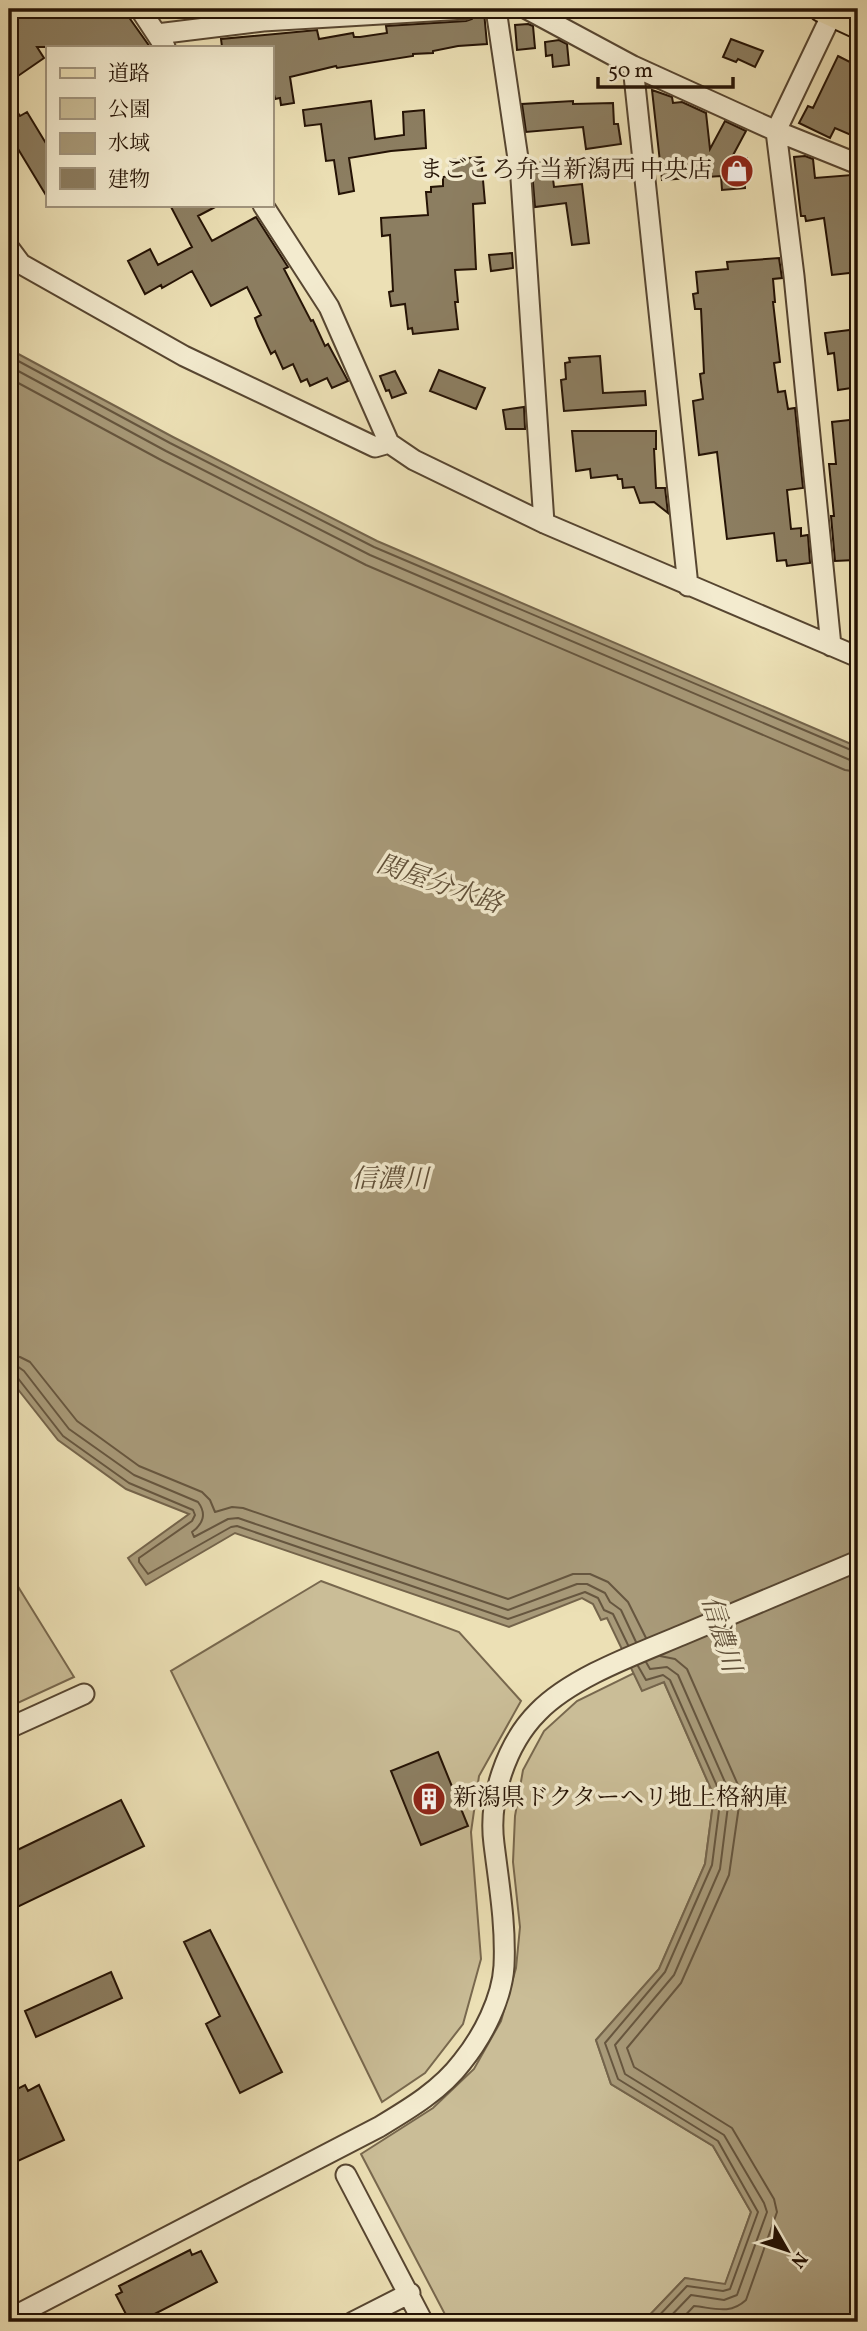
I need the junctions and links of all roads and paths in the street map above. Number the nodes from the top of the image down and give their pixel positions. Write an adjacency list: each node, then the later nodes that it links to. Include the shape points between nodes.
1 (140, 9): 7 (street)
2 (465, 9): 7 (street, via 263,21)
3 (496, 9): 14 (street, via 521,179)
4 (527, 9): 8 (street)
5 (827, 11): 6 (main road); 9 (street)
6 (858, 26)
7 (161, 41)
8 (633, 66): 9 (street); 15 (street)
9 (776, 131): 10 (street); 16 (street)
10 (858, 164)
11 (264, 206): 13 (street, via 329,307)
12 (9, 248): 13 (street, via 21,264 184,356 375,447)
13 (389, 443): 14 (street, via 414,460)
14 (544, 523): 15 (street)
15 (688, 586): 16 (street)
16 (831, 646): 17 (street)
17 (858, 657)
18 (858, 1561): 23 (street, via 620,1661 554,1697 518,1736 496,1799 494,1822 504,1916 504,1969 482,2033 440,2085 379,2127)
19 (84, 1694): 20 (street)
20 (9, 1728)
21 (346, 2175): 22 (street)
22 (410, 2294): 24 (street); 25 (street)
23 (9, 2319)
24 (353, 2322)
25 (423, 2322)

